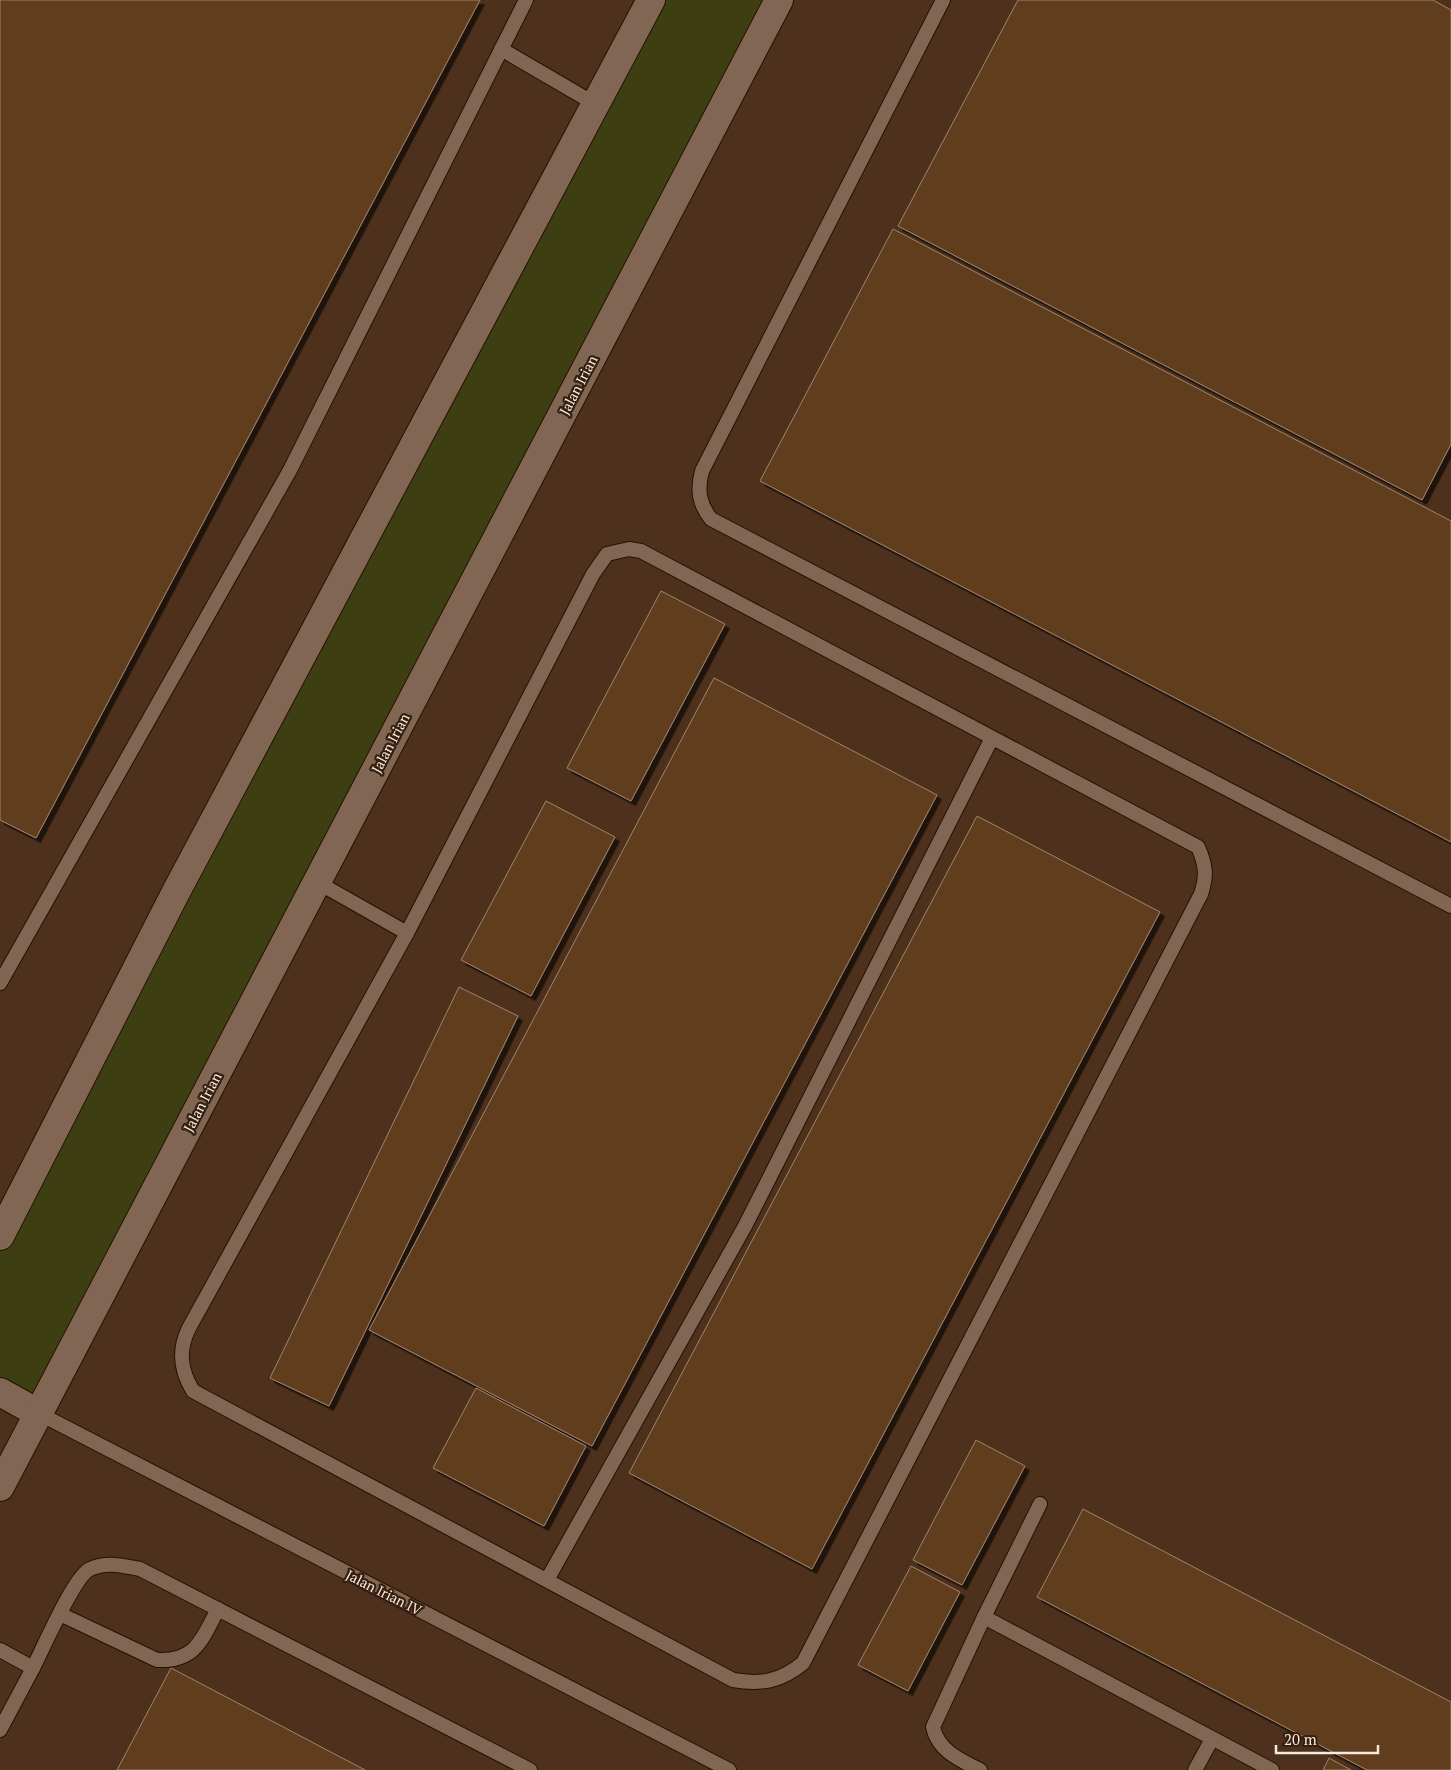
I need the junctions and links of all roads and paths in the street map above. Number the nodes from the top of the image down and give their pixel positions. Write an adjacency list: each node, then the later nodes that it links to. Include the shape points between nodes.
1 (526, 0): 5 (lane)
2 (651, 0): 6 (street)
3 (779, 0): 8 (street, Jalan Irian)
4 (943, 0): 9 (lane, via 702,471 699,497 703,509 711,519)
5 (501, 49): 6 (lane); 11 (lane, via 290,470)
6 (597, 105): 12 (street, via 177,890)
7 (992, 738): 10 (lane, via 641,551 616,550 607,554 593,574); 17 (lane, via 745,1226); 17 (lane, via 1198,847 1206,869 1205,882 808,1654 803,1663 786,1676 751,1683 733,1680)
8 (317, 882): 10 (lane); 14 (street, Jalan Irian)
9 (1451, 906)
10 (407, 933): 17 (lane, via 189,1328 183,1340 181,1365 193,1391)
11 (0, 983)
12 (0, 1236)
13 (0, 1392): 14 (street)
14 (38, 1413): 15 (street, Jalan Irian); 26 (lane, Jalan Irian IV)
15 (0, 1487)
16 (1040, 1504): 20 (lane)
17 (548, 1580)
18 (218, 1609): 19 (lane, via 140,1569 108,1563 89,1569 77,1581); 19 (lane, via 199,1646 180,1658 168,1660 157,1660); 25 (lane)
19 (60, 1614): 22 (lane)
20 (984, 1617): 24 (lane); 27 (lane, via 933,1727 936,1737 948,1752)
21 (0, 1650): 22 (lane)
22 (33, 1668): 23 (lane)
23 (0, 1730)
24 (1212, 1739): 28 (lane); 29 (lane)
25 (530, 1770)
26 (729, 1770)
27 (980, 1770)
28 (1195, 1770)
29 (1272, 1770)

